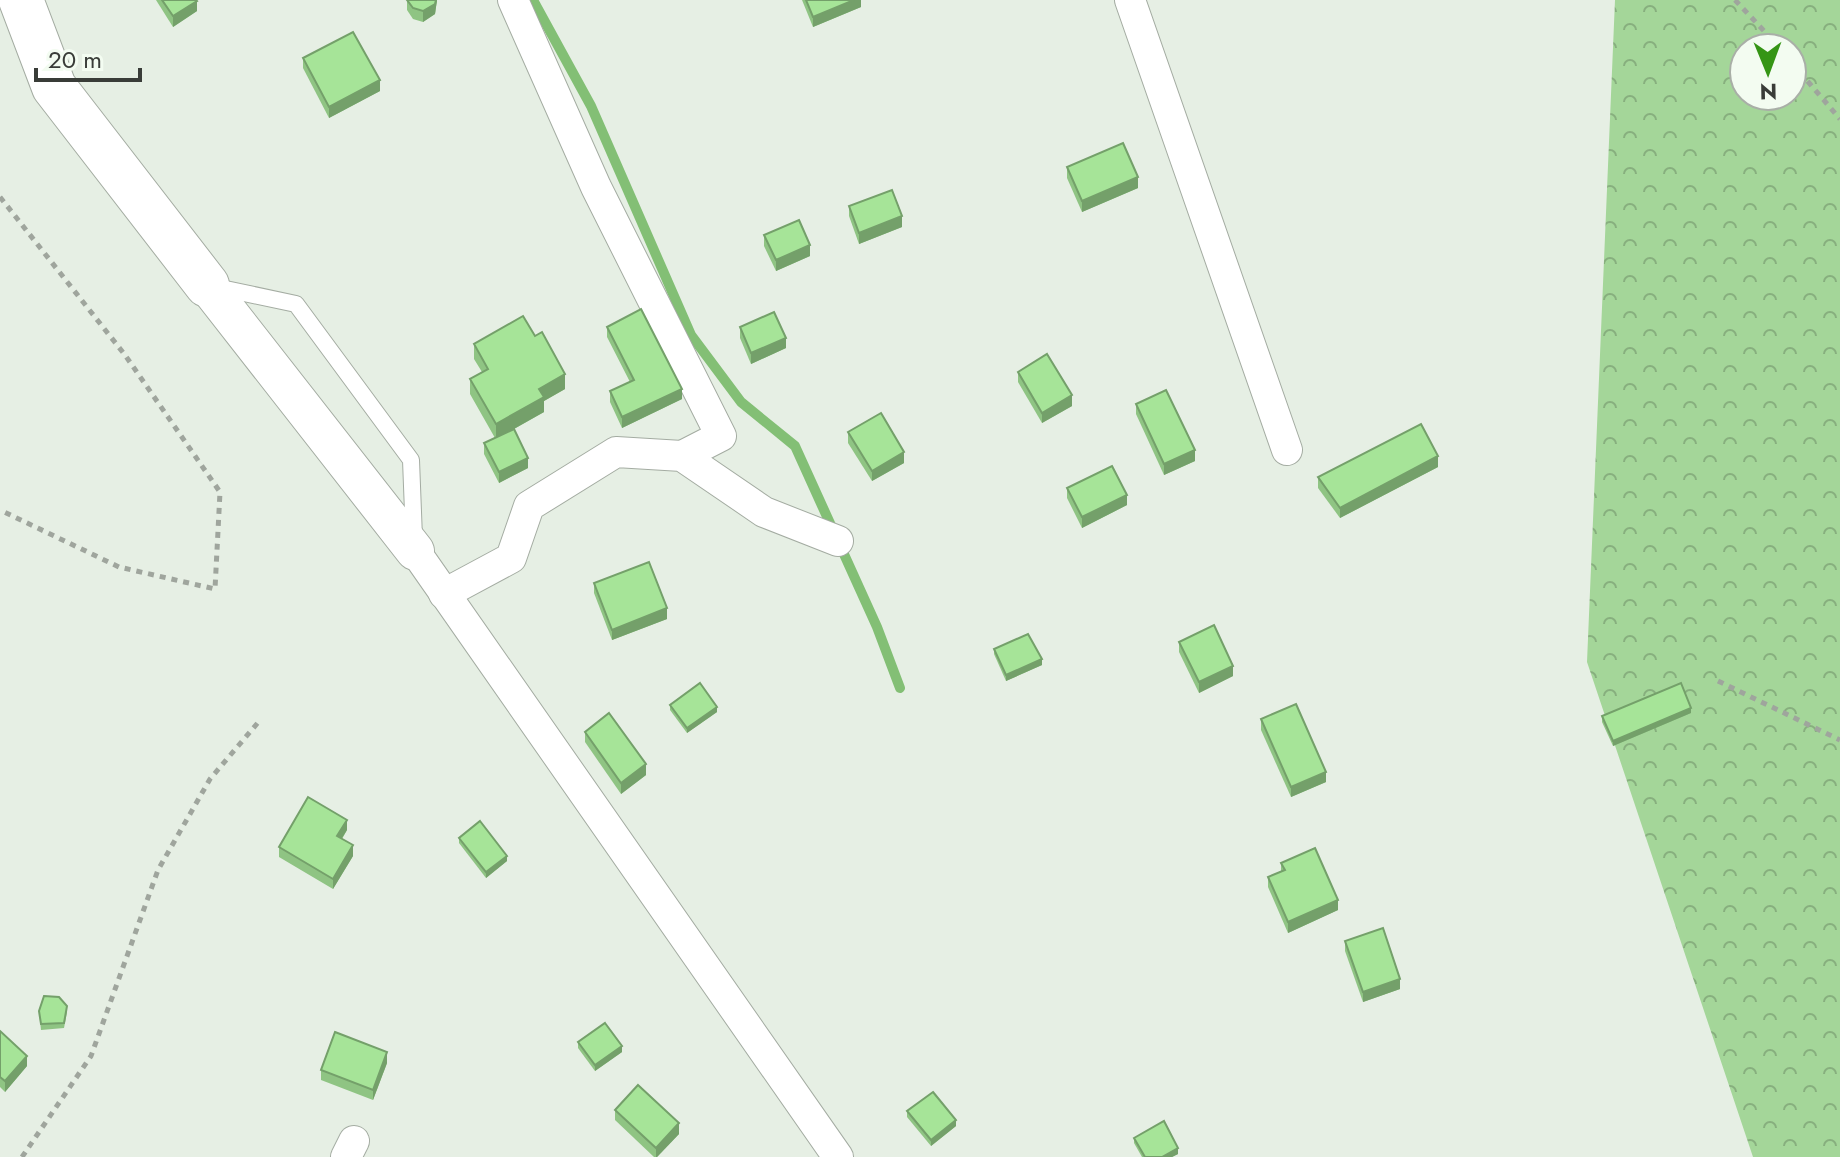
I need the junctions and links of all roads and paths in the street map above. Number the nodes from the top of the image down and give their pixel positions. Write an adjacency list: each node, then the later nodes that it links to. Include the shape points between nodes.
1 (21, 0): 9 (main road, via 54,87)
2 (513, 0): 11 (street, via 596,187 721,436)
3 (1130, 0): 10 (street)
4 (1735, 0): 5 (path)
5 (1765, 32)
6 (1808, 82): 7 (path)
7 (1840, 119)
8 (0, 197): 12 (path, via 125,355 220,492 215,589 119,567)
9 (207, 285): 14 (street); 14 (lane, via 296,304 411,460)
10 (1287, 450)
11 (682, 456): 13 (street, via 764,512); 15 (street, via 616,452 529,506 511,558)
12 (0, 510)
13 (838, 541)
14 (415, 551): 15 (street)
15 (444, 594): 20 (street)
16 (1718, 681): 18 (path)
17 (261, 719): 19 (path, via 210,779 158,870 91,1056)
18 (1840, 740)
19 (22, 1157)
20 (838, 1157)

